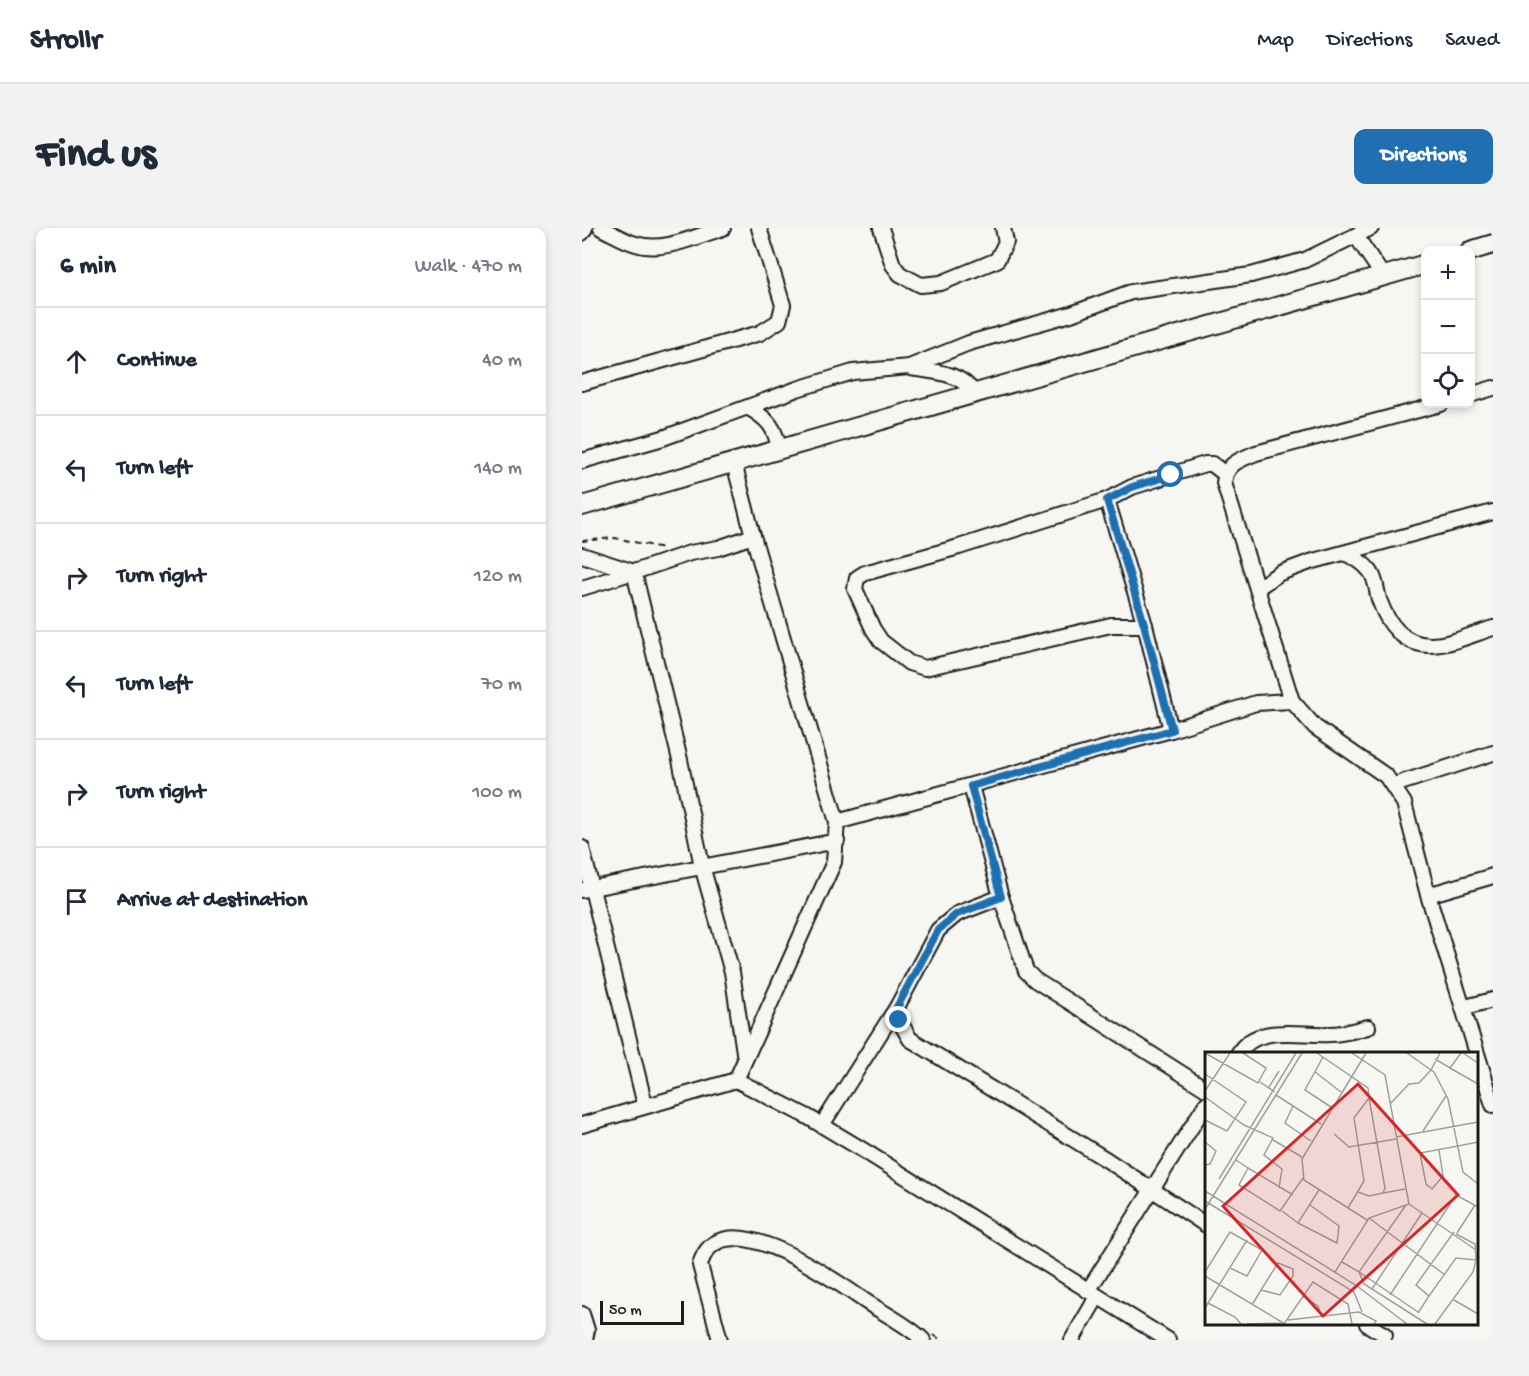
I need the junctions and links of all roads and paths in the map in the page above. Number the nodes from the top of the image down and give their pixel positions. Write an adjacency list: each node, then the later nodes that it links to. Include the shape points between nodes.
1 (585, 228): 8 (street)
2 (601, 228): 3 (street, via 647,247 668,246)
3 (723, 228)
4 (759, 228): 15 (street, via 783,305 779,321 760,333)
5 (881, 228): 6 (street, via 893,265 900,274 921,285 941,283 997,260 1006,242)
6 (1003, 228)
7 (1371, 228): 9 (street)
8 (582, 233)
9 (1356, 236): 13 (street); 14 (street, via 1305,260 1251,275 1131,292 969,343)
10 (1493, 244): 11 (street)
11 (1475, 249)
12 (1421, 265): 13 (street)
13 (1383, 276): 18 (street)
14 (909, 368): 18 (street, via 958,377); 19 (street, via 853,372)
15 (582, 383)
16 (1493, 388): 17 (street)
17 (1475, 393)
18 (975, 394): 21 (street)
19 (749, 408): 21 (street, via 774,428); 22 (street)
20 (1426, 408): 24 (street, via 1256,453 1230,465)
21 (779, 450): 23 (street)
22 (582, 462)
23 (734, 463): 26 (street); 28 (street)
24 (1225, 474): 25 (street, via 1212,464 1205,464 1132,487); 35 (street, via 1224,483)
25 (1107, 500): 36 (street); 36 (street, via 959,548 865,573 857,578 855,589 881,641 909,663 925,668 1111,625)
26 (582, 506)
27 (1493, 512): 31 (street)
28 (753, 536): 30 (street); 43 (street)
29 (582, 541): 30 (path, via 615,538)
30 (690, 553): 33 (street)
31 (1344, 553): 35 (street, via 1280,573); 37 (street, via 1359,560 1371,573 1388,619 1409,640 1441,644)
32 (582, 555): 33 (street)
33 (634, 572): 34 (street); 46 (street)
34 (582, 588)
35 (1257, 588): 38 (street)
36 (1144, 624): 39 (street)
37 (1493, 628)
38 (1292, 701): 39 (street, via 1256,703); 41 (street, via 1315,727 1375,767)
39 (1172, 730): 42 (street)
40 (1493, 753): 41 (street)
41 (1394, 785): 49 (street, via 1411,826)
42 (971, 786): 43 (street); 50 (street)
43 (837, 822): 44 (street)
44 (837, 840): 46 (street); 58 (street, via 834,862)
45 (582, 848): 48 (street)
46 (702, 866): 48 (street); 58 (street, via 732,972)
47 (1493, 876): 49 (street)
48 (587, 890): 61 (street)
49 (1428, 895): 53 (street)
50 (1001, 897): 52 (street, via 957,914 938,930); 60 (street, via 1021,959 1035,980)
51 (1493, 1000): 53 (street)
52 (897, 1007): 65 (street); 66 (street, via 903,1031 910,1039)
53 (1465, 1007): 56 (street)
54 (1368, 1027): 55 (street, via 1331,1034 1264,1035 1246,1041)
55 (1239, 1052)
56 (1478, 1052)
57 (1478, 1052): 62 (street)
58 (746, 1059): 59 (street)
59 (736, 1080): 61 (street); 65 (street)
60 (1205, 1088)
61 (645, 1105): 64 (street)
62 (1493, 1105)
63 (1205, 1106): 66 (street)
64 (582, 1125)
65 (822, 1125): 68 (street)
66 (1151, 1191): 67 (street); 68 (street)
67 (1205, 1224)
68 (1093, 1294): 75 (street); 76 (street)
69 (582, 1314): 72 (street, via 587,1330)
70 (1371, 1325): 71 (street)
71 (1387, 1333)
72 (585, 1340)
73 (720, 1340): 74 (street, via 700,1265 703,1253 709,1246 746,1238 819,1270)
74 (922, 1340)
75 (1072, 1340)
76 (1167, 1340)

